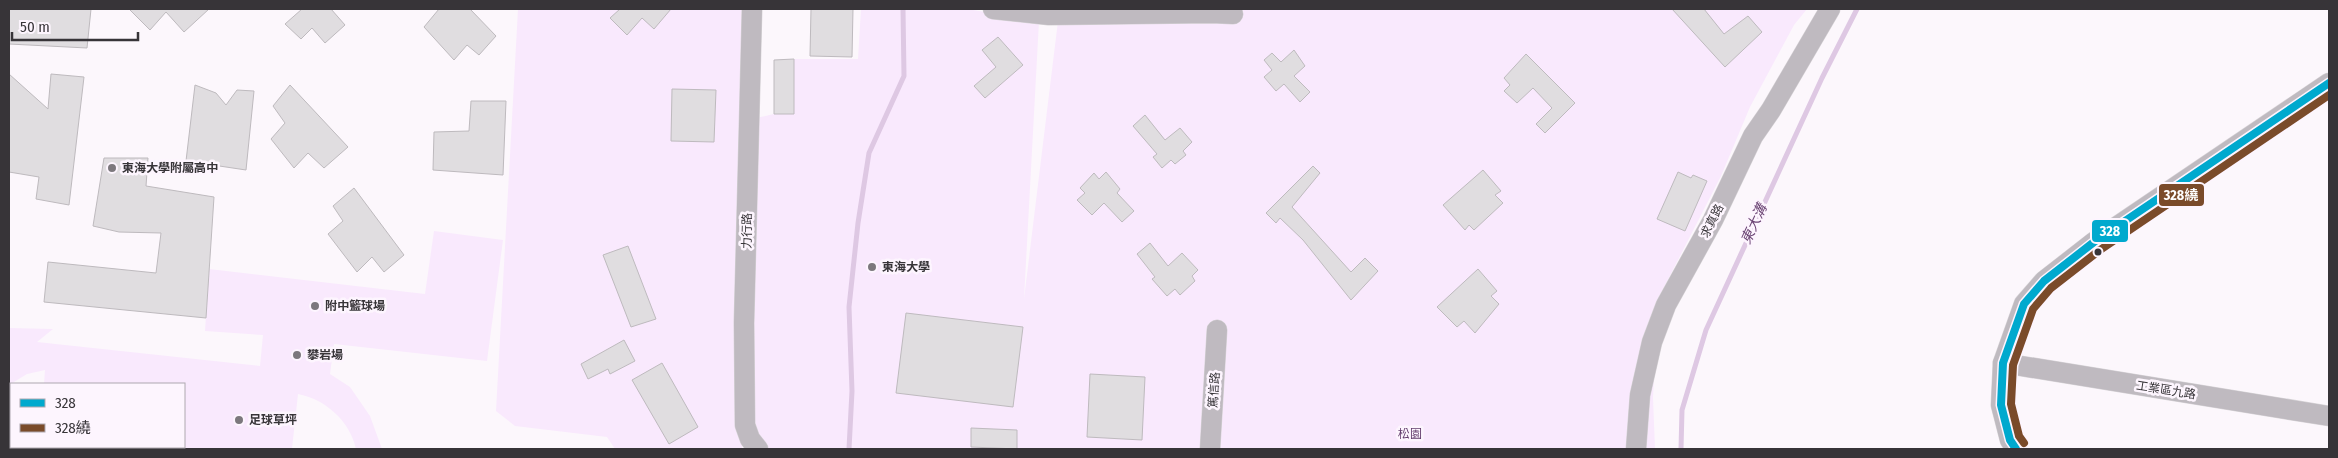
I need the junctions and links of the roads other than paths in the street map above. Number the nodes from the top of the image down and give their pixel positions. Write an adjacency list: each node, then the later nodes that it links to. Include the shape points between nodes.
1 (752, 9): 9 (street, 力行路, via 744,323 745,426)
2 (994, 9): 4 (street, via 1049,15)
3 (1830, 9): 11 (street, 求真路, via 1771,110 1752,136 1713,220 1666,304 1652,342 1640,395)
4 (1233, 14)
5 (2329, 83): 7 (street, via 2094,242 2044,281 2024,304)
6 (1217, 330): 10 (street, 篤信路)
7 (2002, 363): 8 (street, 工業區九路); 12 (street, via 2002,405 2010,440)
8 (2329, 416)
9 (758, 449)
10 (1210, 449)
11 (1636, 449)
12 (2016, 449)

